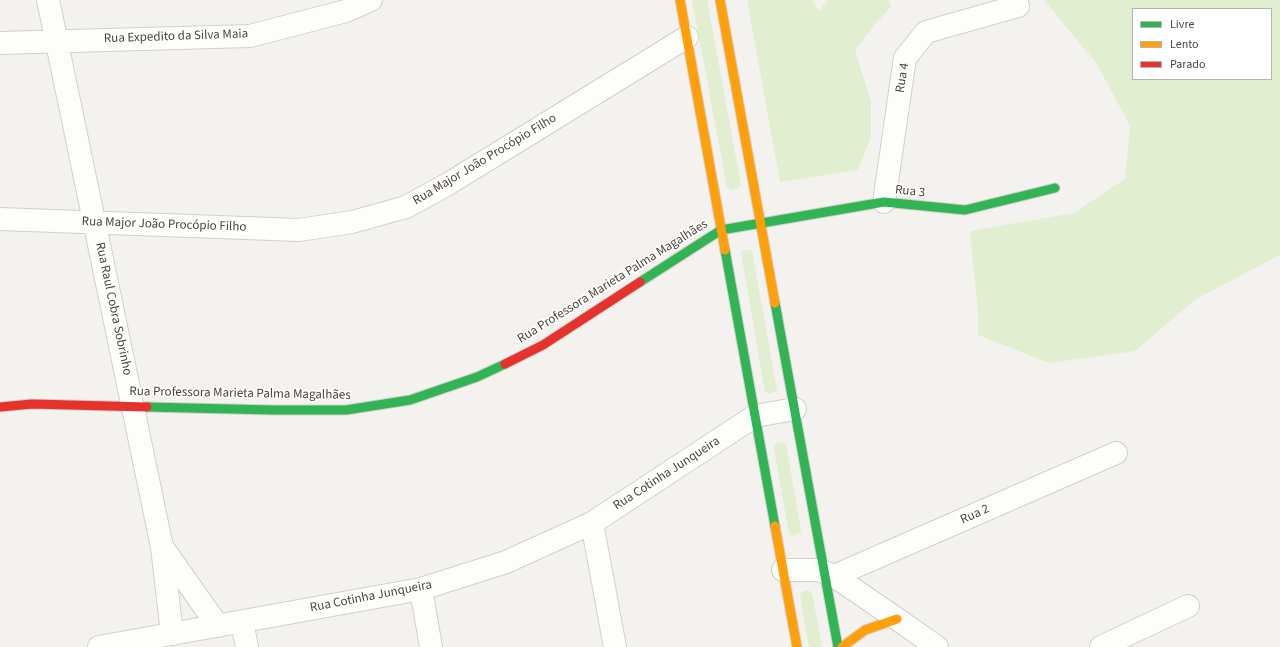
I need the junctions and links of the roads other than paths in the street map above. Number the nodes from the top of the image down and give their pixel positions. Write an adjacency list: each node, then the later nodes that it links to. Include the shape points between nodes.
1 (48, 0): 7 (street, Rua Raul Cobra Sobrinho)
2 (371, 0): 7 (street, Rua Expedito da Silva Maia, via 346,11 250,36)
3 (680, 0): 6 (street)
4 (720, 0): 13 (street)
5 (1018, 6): 10 (street, Rua 4, via 926,32 905,58)
6 (686, 37): 12 (street, Rua Major João Procópio Filho, via 448,184 406,207 352,222 298,230); 14 (street)
7 (57, 42): 8 (street, Rua Expedito da Silva Maia); 12 (street, Rua Raul Cobra Sobrinho)
8 (0, 43)
9 (1055, 188): 10 (street, Rua 3, via 965,210)
10 (884, 202): 13 (street, Rua 3)
11 (0, 219): 12 (street, Rua Major João Procópio Filho)
12 (95, 223): 15 (street, Rua Raul Cobra Sobrinho)
13 (761, 223): 14 (street, Rua Professora Marieta Palma Magalhães); 17 (street)
14 (721, 230): 15 (street, Rua Professora Marieta Palma Magalhães, via 543,344 477,377 410,400 346,410); 18 (street)
15 (134, 406): 16 (street, Rua Professora Marieta Palma Magalhães, via 32,404); 21 (street, Rua Raul Cobra Sobrinho)
16 (0, 408)
17 (795, 409): 18 (street, Rua Cotinha Junqueira); 23 (street)
18 (755, 416): 20 (street, Rua Cotinha Junqueira); 22 (street)
19 (1116, 453): 23 (street, Rua 2)
20 (592, 523): 24 (street, Rua Cotinha Junqueira, via 506,562); 33 (street)
21 (162, 548): 28 (street, Rua Raul Cobra Sobrinho); 29 (street, Rua Raul Cobra Sobrinho)
22 (783, 570): 23 (street, via 818,570); 34 (street)
23 (829, 574): 26 (street); 35 (street)
24 (421, 589): 27 (street, Rua Cotinha Junqueira); 32 (street)
25 (1188, 606): 38 (street)
26 (897, 619): 36 (street, via 865,630); 37 (street)
27 (242, 622): 28 (street, Rua Cotinha Junqueira); 31 (street)
28 (218, 626): 29 (street, Rua Cotinha Junqueira)
29 (172, 634): 30 (street, Rua Cotinha Junqueira)
30 (99, 647)
31 (247, 647)
32 (431, 647)
33 (615, 647)
34 (796, 647)
35 (838, 647)
36 (842, 647)
37 (937, 647)
38 (1101, 647)

